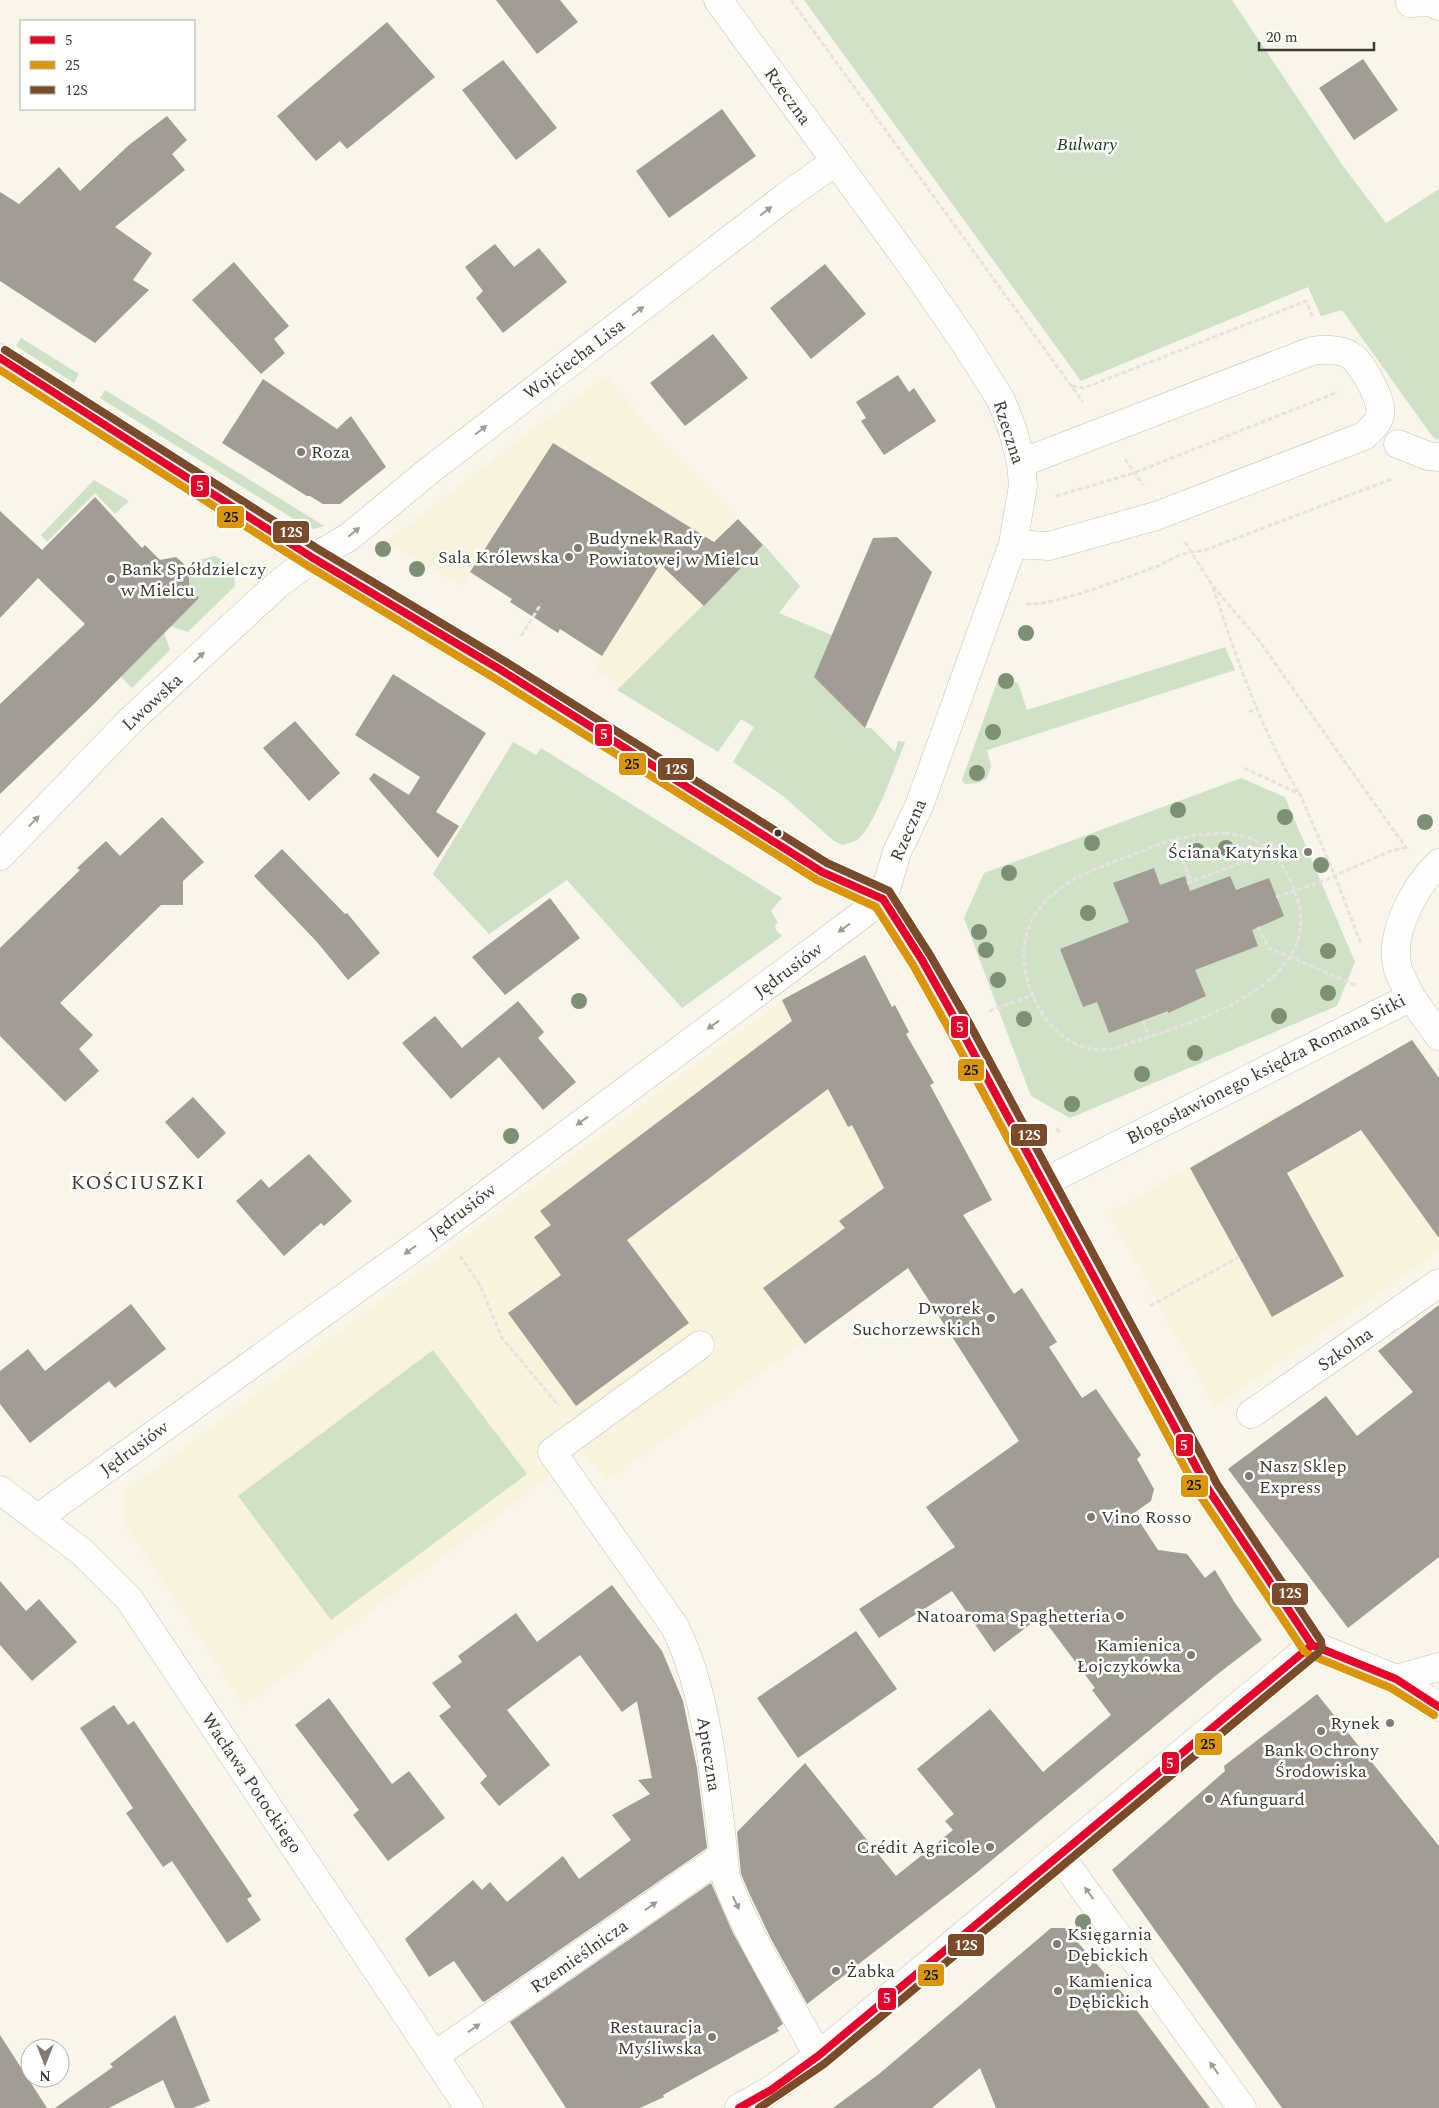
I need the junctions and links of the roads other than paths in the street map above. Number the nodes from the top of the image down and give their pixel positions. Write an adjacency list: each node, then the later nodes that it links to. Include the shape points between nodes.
1 (718, 0): 4 (street, Rzeczna)
2 (1410, 3): 3 (street, via 1430,2)
3 (1439, 6)
4 (836, 161): 8 (street, Rzeczna, via 966,343 1001,400); 10 (street, Wojciecha Lisa, one-way to 4, via 349,537 430,470)
5 (0, 358): 10 (street)
6 (1402, 446): 7 (street)
7 (1439, 457)
8 (1021, 463): 9 (street, Rzeczna, via 1023,486); 9 (street, via 1312,351 1330,349 1353,357 1369,380 1381,413 1376,425 1364,436 1156,516 1050,546)
9 (1013, 544): 13 (street, Rzeczna, via 919,806 897,852)
10 (313, 558): 11 (street, Lwowska, one-way to 10, via 130,721 277,585); 13 (street, via 500,670 822,872)
11 (0, 856)
12 (1439, 863): 14 (street, Błogosławionego księdza Romana Sitki, via 1413,896 1398,941 1398,968)
13 (883, 899): 16 (street, via 922,960); 21 (street, Jędrusiów, one-way to 21, via 441,1228)
14 (1411, 997): 15 (street); 16 (street, Błogosławionego księdza Romana Sitki)
15 (1439, 1036)
16 (1044, 1182): 22 (street, via 1208,1489)
17 (1439, 1283): 19 (street, Szkolna)
18 (700, 1345): 26 (street, Apteczna, via 552,1452 675,1627 686,1649 706,1725)
19 (1251, 1414)
20 (0, 1490): 21 (street, Wacława Potockiego)
21 (38, 1518): 28 (street, Wacława Potockiego, via 82,1552 129,1599)
22 (1312, 1645): 24 (street); 27 (street)
23 (1439, 1667): 24 (street)
24 (1396, 1678): 25 (street)
25 (1439, 1707)
26 (723, 1856): 28 (street, Rzemieślnicza, one-way to 26); 29 (street, Apteczna, one-way to 29, via 726,1878 734,1899)
27 (1060, 1856): 29 (street); 32 (street, one-way to 27)
28 (434, 2056): 30 (street, Wacława Potockiego)
29 (818, 2056): 31 (street, via 771,2090)
30 (469, 2108)
31 (739, 2108)
32 (1242, 2108)

